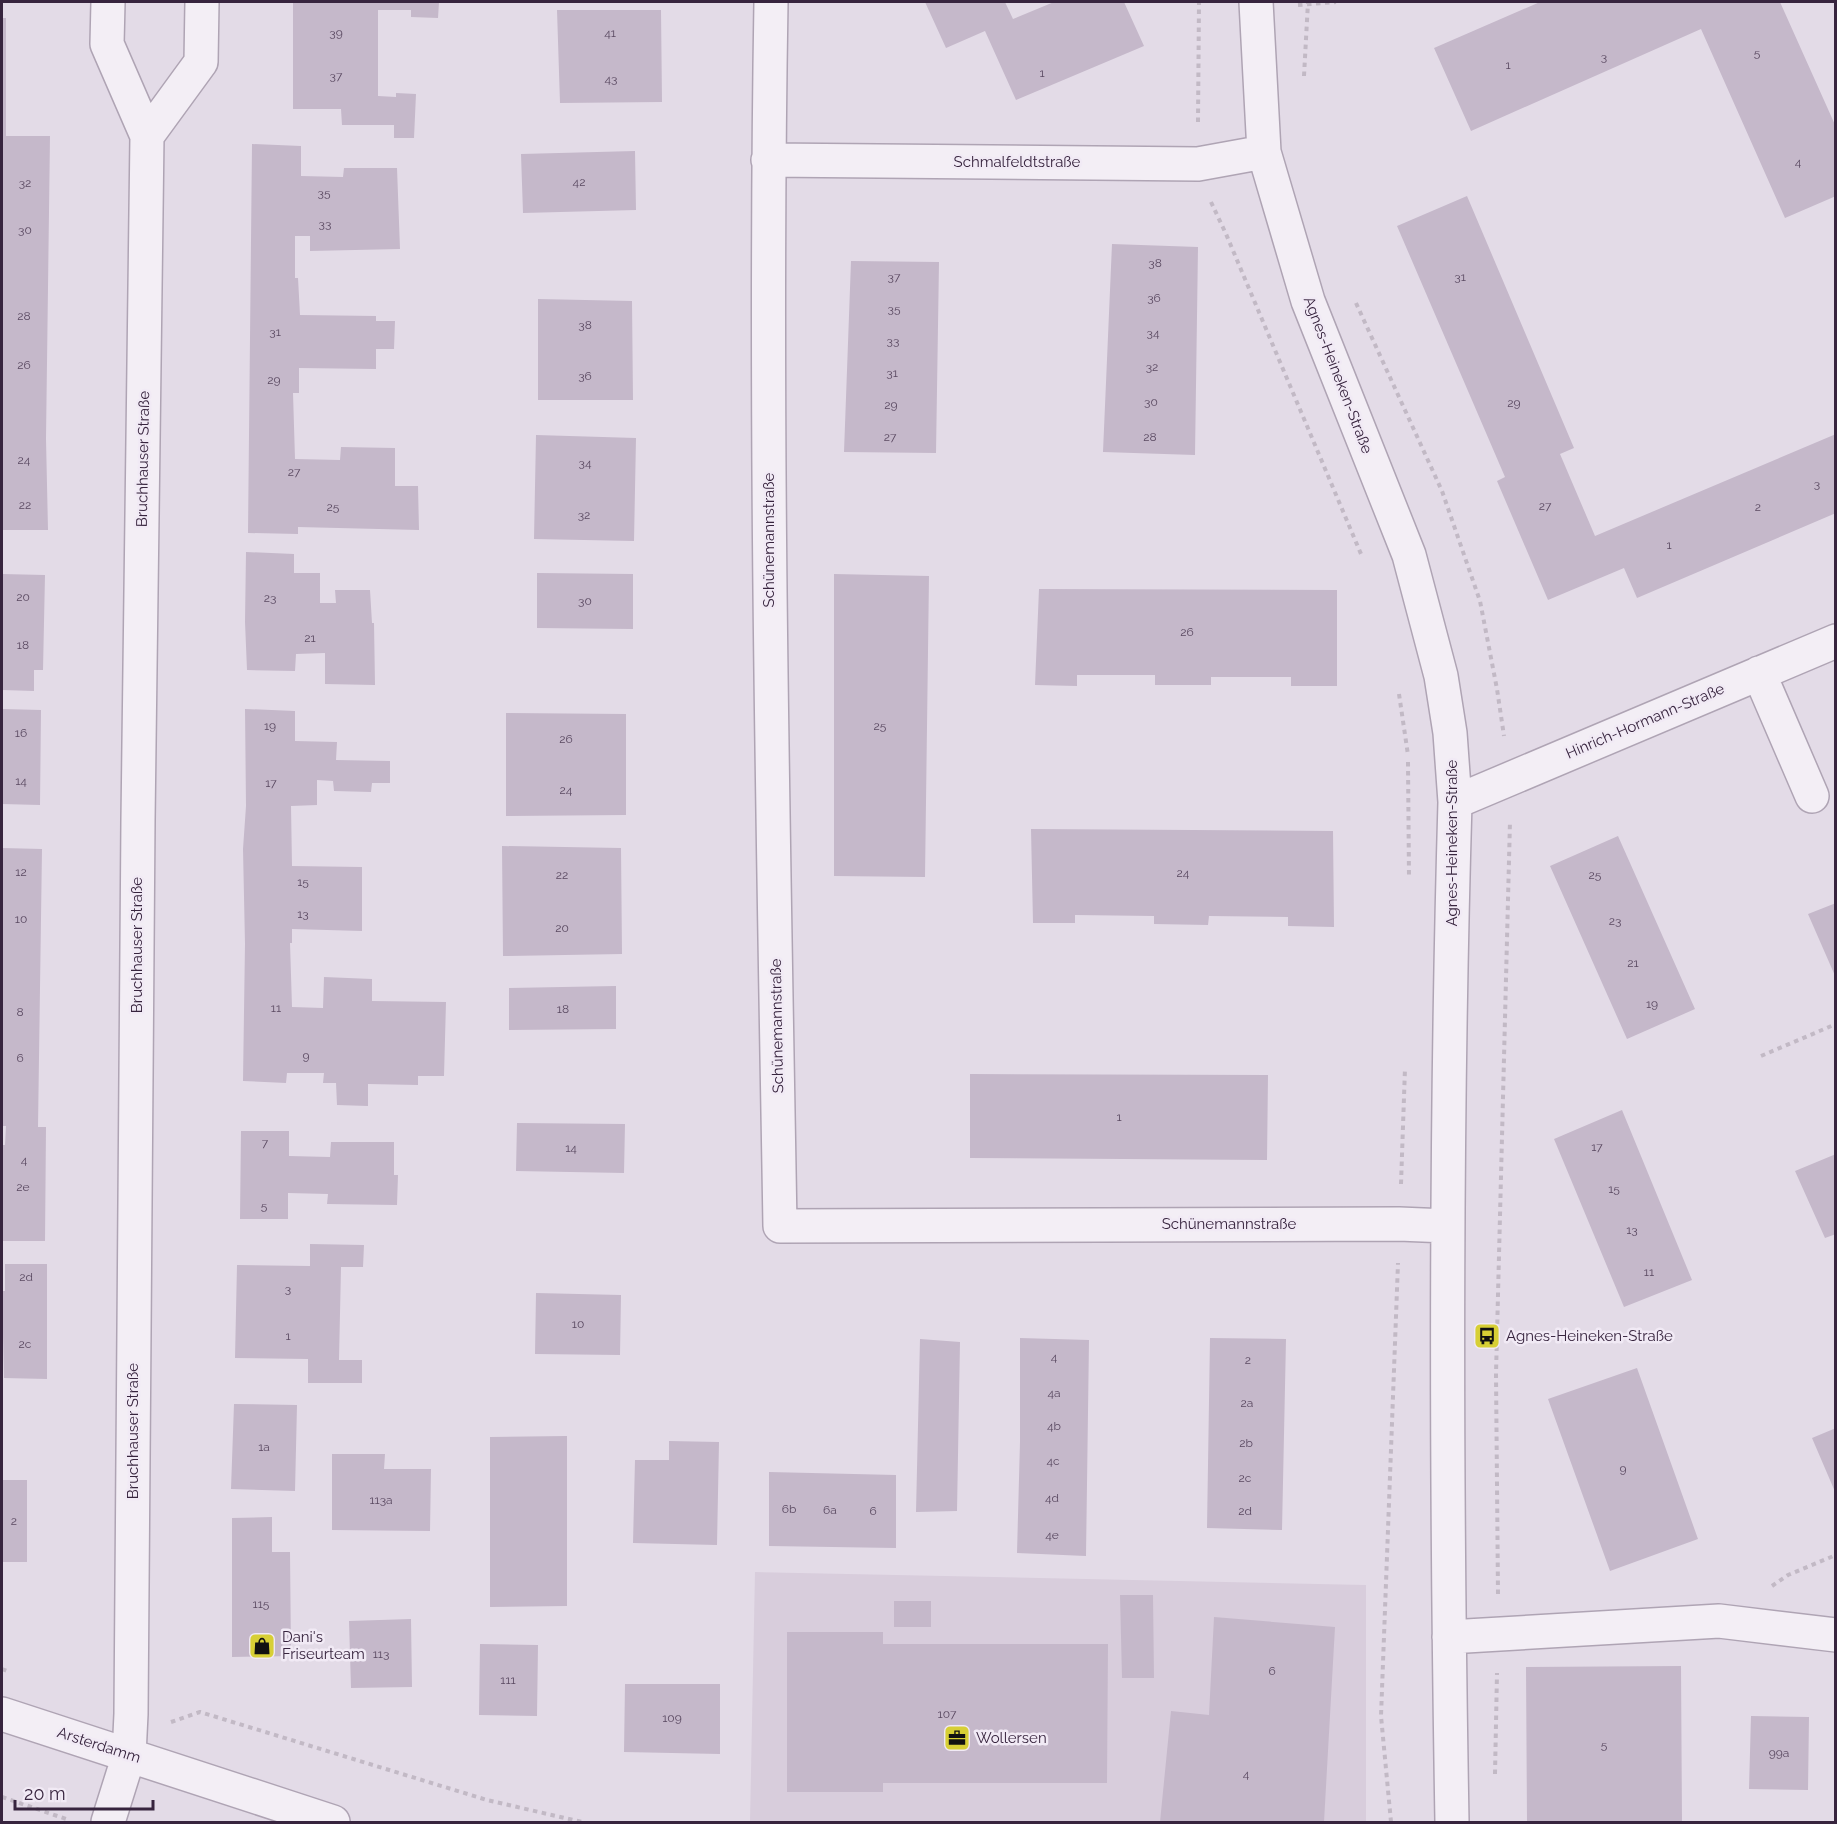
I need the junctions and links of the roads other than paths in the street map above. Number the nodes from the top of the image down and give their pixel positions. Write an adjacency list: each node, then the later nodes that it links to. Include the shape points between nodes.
1 (108, 2): 5 (street, Bruchhauser Straße, via 107,44)
2 (202, 2): 5 (street, via 201,62)
3 (771, 2): 7 (street)
4 (1256, 2): 6 (street, Agnes-Heineken-Straße)
5 (147, 136): 16 (street, Bruchhauser Straße)
6 (1264, 152): 7 (street, Schmalfeldtstraße, via 1198,164); 11 (street, Agnes-Heineken-Straße, via 1308,301 1409,555 1441,676)
7 (768, 160): 12 (street, Schünemannstraße, via 768,544 780,1226)
8 (1836, 641): 9 (street, Hinrich-Hormann-Straße)
9 (1759, 673): 10 (street); 11 (street, Hinrich-Hormann-Straße)
10 (1812, 796)
11 (1455, 802): 12 (street, Agnes-Heineken-Straße)
12 (1447, 1226): 14 (street, Agnes-Heineken-Straße)
13 (1836, 1635): 14 (street, via 1719,1621)
14 (1449, 1637): 19 (street, Agnes-Heineken-Straße)
15 (2, 1714): 16 (street, Arsterdamm)
16 (129, 1755): 17 (street, Bruchhauser Straße); 18 (street, Arsterdamm)
17 (108, 1822)
18 (333, 1822)
19 (1452, 1822)

